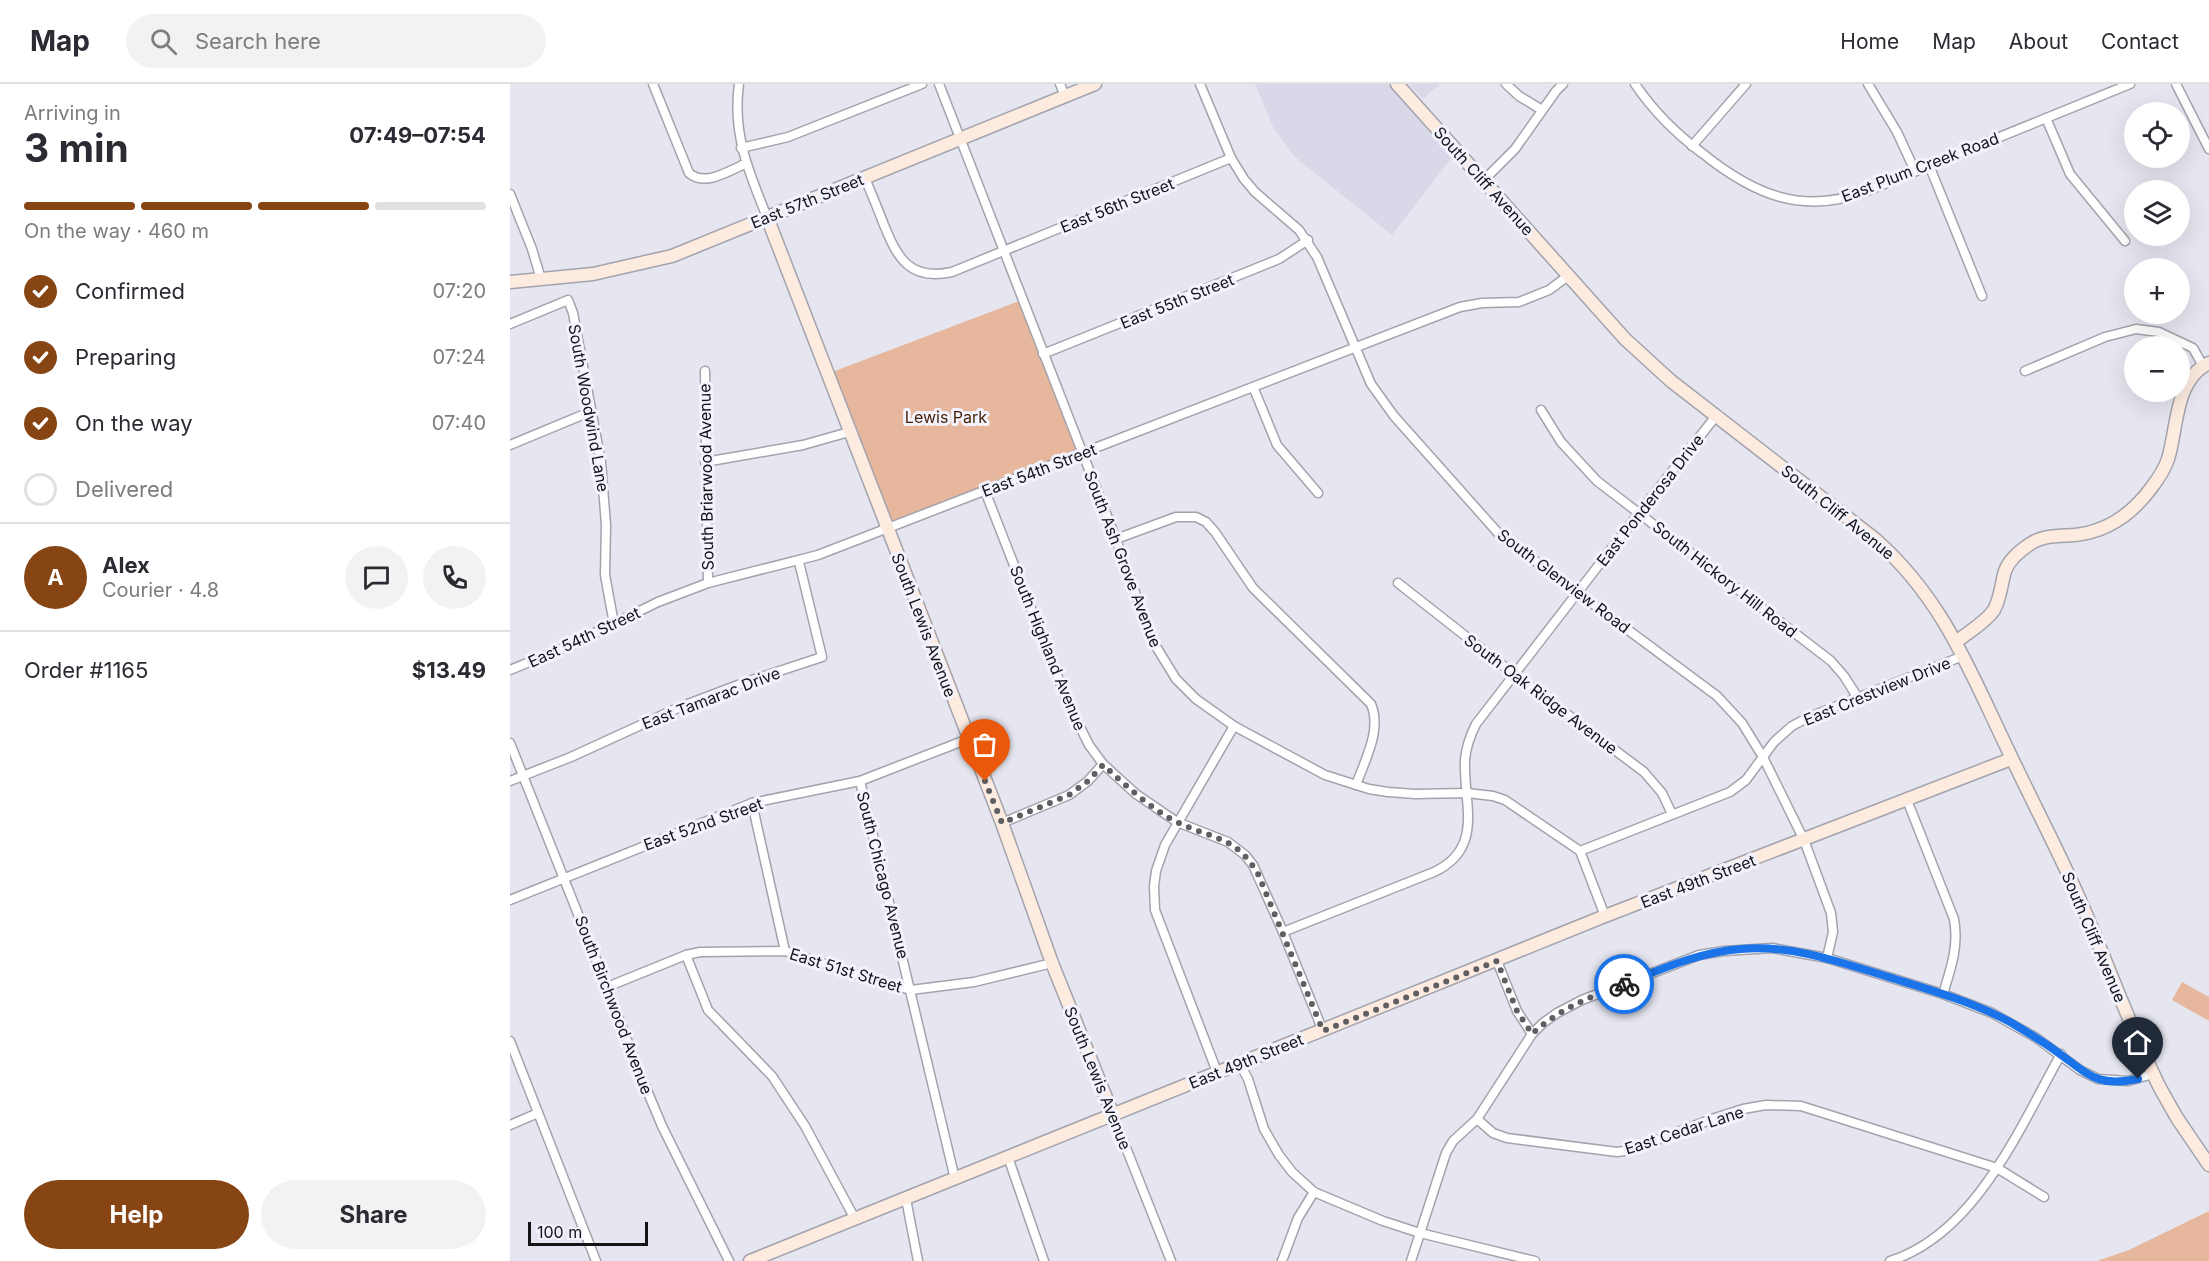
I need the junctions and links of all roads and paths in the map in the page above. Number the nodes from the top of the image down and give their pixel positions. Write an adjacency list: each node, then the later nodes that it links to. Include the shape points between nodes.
1 (653, 84): 24 (street, via 689,172 698,179 706,179)
2 (739, 84): 21 (street, South Lewis Avenue)
3 (922, 84): 21 (street, via 788,137)
4 (939, 84): 19 (street, South Ash Grove Avenue)
5 (1060, 84): 16 (street)
6 (1095, 84): 16 (street, East 57th Street)
7 (1200, 84): 23 (street, South Glenview Road)
8 (1397, 84): 28 (street, South Cliff Avenue)
9 (1506, 84): 17 (street)
10 (1563, 84): 17 (street)
11 (1635, 84): 20 (street, East Plum Creek Road, via 1662,119)
12 (1746, 84): 20 (street)
13 (1868, 84): 26 (street)
14 (2130, 84): 18 (street, East Plum Creek Road)
15 (2176, 84): 22 (street)
16 (1065, 96): 19 (street, East 57th Street)
17 (1542, 110): 28 (street, via 1515,149)
18 (2046, 118): 25 (street, East Plum Creek Road); 32 (street, via 2070,174)
19 (961, 138): 27 (street, East 57th Street); 33 (street, South Ash Grove Avenue)
20 (1692, 146): 26 (street, East Plum Creek Road, via 1743,183 1770,195 1804,201 1845,199)
21 (741, 148): 24 (street, South Lewis Avenue)
22 (2209, 149)
23 (1231, 158): 31 (street, South Glenview Road, via 1255,192); 33 (street, East 56th Street)
24 (745, 164): 30 (street, South Lewis Avenue)
25 (1929, 165): 26 (street, East Plum Creek Road); 37 (street)
26 (1915, 171)
27 (865, 178): 30 (street, East 57th Street); 33 (street, East 56th Street, via 897,254 917,271 952,272)
28 (1484, 180): 34 (street, South Cliff Avenue)
29 (510, 194): 35 (street)
30 (767, 217): 35 (street, East 57th Street, via 666,258 613,270); 48 (street, South Lewis Avenue)
31 (1308, 240): 39 (street, South Glenview Road); 40 (street, East 55th Street, via 1279,259)
32 (2124, 241)
33 (1004, 251): 40 (street, South Ash Grove Avenue)
34 (1568, 276): 39 (street, East 54th Street, via 1534,298 1460,307); 47 (street, South Cliff Avenue, via 1625,339)
35 (541, 279): 36 (street, East 57th Street)
36 (510, 282)
37 (1982, 296)
38 (510, 324): 46 (street, South Woodwind Lane, via 568,300)
39 (1355, 348): 44 (street, East 54th Street); 60 (street, South Glenview Road, via 1371,384 1394,416 1499,534)
40 (1043, 354): 50 (street, South Ash Grove Avenue)
41 (2206, 364): 43 (street, via 2193,348 2159,332 2136,329 2105,337); 62 (street, via 2193,375 2183,392 2167,461 2136,507 2106,528 2031,543 2006,569 2001,593 1987,619)
42 (705, 371): 51 (street, South Briarwood Avenue)
43 (2025, 372)
44 (1254, 389): 50 (street, East 54th Street); 53 (street, via 1277,445)
45 (1541, 410): 54 (street, South Hickory Hill Road, via 1561,442 1597,481)
46 (592, 411): 49 (street); 61 (street, South Woodwind Lane, via 605,499 605,575)
47 (1716, 416): 54 (street, East Ponderosa Drive); 62 (street, South Cliff Avenue, via 1891,553 1932,602)
48 (849, 432): 51 (street, via 803,445); 55 (street, South Lewis Avenue)
49 (510, 445)
50 (1083, 453): 52 (street, East 54th Street); 56 (street, South Ash Grove Avenue)
51 (705, 462): 58 (street, South Briarwood Avenue)
52 (985, 491): 55 (street, East 54th Street); 72 (street, South Highland Avenue, via 1072,713)
53 (1318, 493)
54 (1639, 513): 60 (street, East Ponderosa Drive); 66 (street, South Hickory Hill Road, via 1831,661)
55 (886, 529): 57 (street, East 54th Street); 68 (street, South Lewis Avenue)
56 (1116, 539): 67 (street, South Ash Grove Avenue, via 1152,640 1166,665 1196,699); 76 (street, via 1176,517 1196,517 1215,531 1253,588 1371,704 1376,724)
57 (799, 562): 58 (street, East 54th Street); 73 (street, East Tamarac Drive, via 822,657 680,707)
58 (708, 583): 61 (street, East 54th Street)
59 (1398, 583): 65 (street, South Oak Ridge Avenue)
60 (1578, 593): 65 (street, East Ponderosa Drive); 70 (street, South Glenview Road, via 1725,704 1742,723)
61 (614, 624): 64 (street, East 54th Street)
62 (1956, 642): 63 (street, South Cliff Avenue)
63 (1963, 656): 66 (street, East Crestview Drive); 71 (street, South Cliff Avenue)
64 (510, 670)
65 (1515, 675): 77 (street, East Ponderosa Drive, via 1472,733 1465,759); 80 (street, South Oak Ridge Avenue, via 1644,772 1662,793)
66 (1858, 698): 70 (street, East Crestview Drive, via 1792,726)
67 (1234, 726): 76 (street, South Ash Grove Avenue, via 1315,770); 81 (street)
68 (968, 739): 75 (street, East 52nd Street); 82 (street, South Lewis Avenue)
69 (510, 743): 73 (street, South Birchwood Avenue)
70 (1762, 757): 80 (street, East Crestview Drive, via 1746,780 1730,792); 83 (street, South Glenview Road)
71 (2012, 759): 78 (street, East 49th Street); 103 (street, South Cliff Avenue, via 2073,884)
72 (1103, 765): 81 (street, South Highland Avenue); 82 (street, via 1069,795)
73 (523, 776): 74 (street, East Tamarac Drive); 85 (street, South Birchwood Avenue)
74 (510, 781)
75 (860, 781): 79 (street, East 52nd Street); 95 (street, South Chicago Avenue)
76 (1356, 785): 77 (street, South Ash Grove Avenue, via 1415,794)
77 (1467, 793): 84 (street, South Ash Grove Avenue, via 1505,800); 88 (street, East Ponderosa Drive, via 1467,837 1450,862 1434,872)
78 (1907, 800): 83 (street, East 49th Street); 96 (street, via 1954,919 1957,943)
79 (752, 803): 85 (street, East 52nd Street); 89 (street)
80 (1672, 814): 84 (street, East Crestview Drive)
81 (1177, 822): 88 (street, South Highland Avenue, via 1221,838 1245,855 1258,874); 102 (street, via 1157,865 1155,910)
82 (1002, 823): 93 (street, South Lewis Avenue)
83 (1804, 840): 87 (street, East 49th Street); 91 (street, South Glenview Road, via 1831,913 1833,932)
84 (1580, 851): 87 (street)
85 (564, 878): 86 (street, East 52nd Street); 94 (street, South Birchwood Avenue)
86 (510, 900)
87 (1605, 916): 92 (street, East 49th Street)
88 (1283, 932): 97 (street, South Highland Avenue)
89 (785, 951): 90 (street, East 51st Street); 95 (street, East 51st Street)
90 (686, 955): 94 (street, East 51st Street); 115 (street, via 708,1010 772,1076 805,1126)
91 (1827, 958): 96 (street); 98 (street, via 1772,948 1700,955 1582,1000 1557,1013)
92 (1497, 961): 97 (street, East 49th Street); 98 (street, via 1517,1011)
93 (1052, 963): 95 (street, East 51st Street, via 974,982); 105 (street, South Lewis Avenue)
94 (607, 987): 118 (street, South Birchwood Avenue, via 662,1126)
95 (911, 990): 111 (street, South Chicago Avenue)
96 (1943, 994): 100 (street, via 1992,1013)
97 (1323, 1031): 101 (street, East 49th Street)
98 (1532, 1034): 106 (street)
99 (510, 1041): 104 (street)
100 (2061, 1054): 103 (street, via 2098,1079 2128,1081); 110 (street)
101 (1240, 1064): 102 (street, East 49th Street); 112 (street, via 1278,1155)
102 (1217, 1072): 105 (street, East 49th Street)
103 (2153, 1074): 109 (street, South Cliff Avenue)
104 (538, 1113): 107 (street); 117 (street)
105 (1113, 1115): 108 (street, East 49th Street); 122 (street, South Lewis Avenue)
106 (1477, 1119): 110 (street, East Cedar Lane, via 1493,1134 1507,1138 1617,1152 1743,1109 1801,1106); 116 (street, via 1446,1154)
107 (510, 1125)
108 (1008, 1157): 111 (street, East 49th Street); 121 (street)
109 (2209, 1165)
110 (1997, 1168): 113 (street, East Cedar Lane); 126 (street, via 1952,1225 1918,1249)
111 (954, 1179): 114 (street, East 49th Street)
112 (1314, 1192): 116 (street); 123 (street, via 1298,1218)
113 (2044, 1197)
114 (906, 1199): 115 (street, East 49th Street); 120 (street)
115 (855, 1219): 119 (street, East 49th Street)
116 (1420, 1233): 124 (street); 125 (street)
117 (596, 1261)
118 (729, 1261)
119 (750, 1261)
120 (918, 1261)
121 (1044, 1261)
122 (1171, 1261)
123 (1282, 1261)
124 (1411, 1261)
125 (1535, 1261)
126 (1890, 1261)

